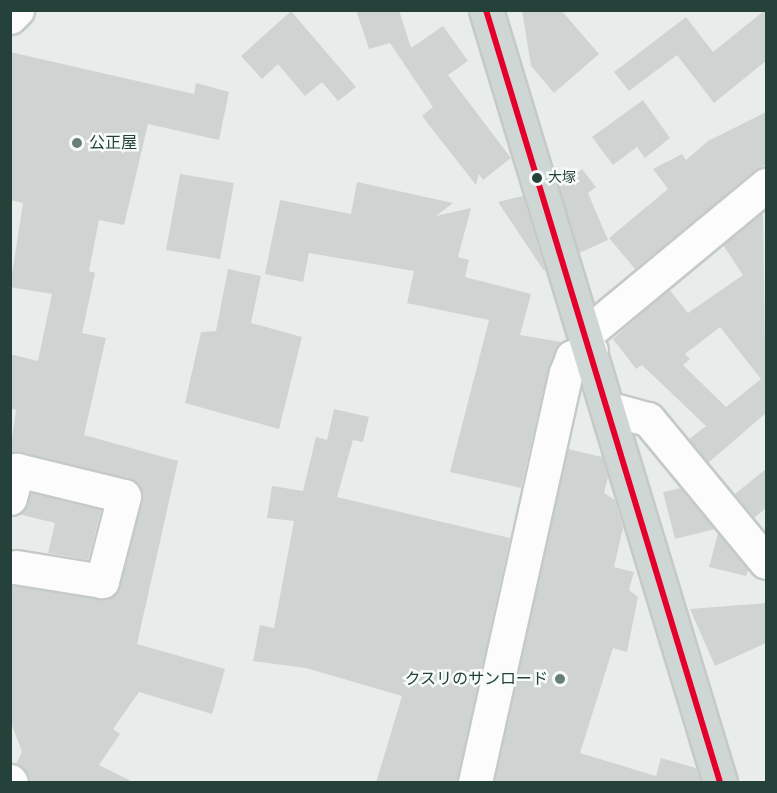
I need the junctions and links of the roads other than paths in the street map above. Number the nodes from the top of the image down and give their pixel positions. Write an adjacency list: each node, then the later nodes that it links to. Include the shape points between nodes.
1 (17, 10): 3 (street)
2 (486, 10): 5 (main road)
3 (10, 17)
4 (766, 185): 5 (street)
5 (588, 342): 6 (main road); 10 (street, via 572,357 566,373)
6 (610, 409): 8 (street, via 648,419); 11 (main road)
7 (10, 498): 9 (street, via 17,470 124,496 102,581)
8 (766, 562)
9 (12, 570)
10 (475, 783)
11 (720, 783)

